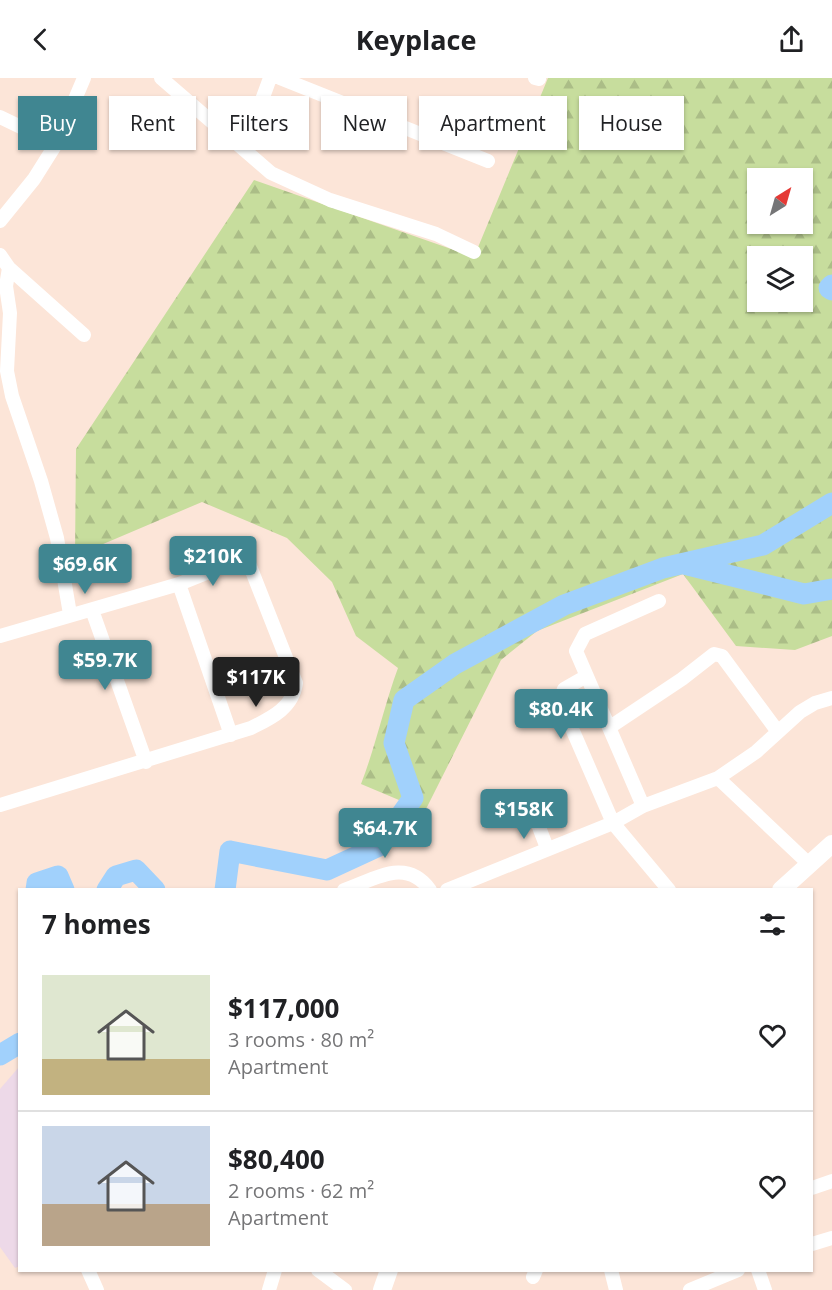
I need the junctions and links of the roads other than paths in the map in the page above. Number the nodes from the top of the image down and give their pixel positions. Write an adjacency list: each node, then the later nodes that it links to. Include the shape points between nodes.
1 (84, 78): 5 (street)
2 (161, 78): 8 (street)
3 (270, 78): 6 (street)
4 (280, 78): 12 (street)
5 (76, 96)
6 (263, 96)
7 (0, 117): 9 (street)
8 (208, 118)
9 (18, 126)
10 (52, 150): 13 (street)
11 (245, 150): 14 (street, via 271,173 293,184 436,234)
12 (488, 161)
13 (0, 221)
14 (474, 252)
15 (0, 255): 16 (street)
16 (9, 268): 17 (street); 21 (street, via 7,371 57,538)
17 (84, 334)
18 (179, 584): 20 (street); 27 (street); 27 (street, via 238,559 247,562 296,683 290,701 278,713)
19 (659, 601): 23 (street, via 585,634 576,651)
20 (92, 610): 21 (street); 28 (street)
21 (70, 614): 22 (street)
22 (0, 636)
23 (585, 677): 25 (street); 33 (street, via 567,686 561,698)
24 (832, 698): 26 (street, via 807,707)
25 (610, 727): 26 (street, via 714,654 722,656); 31 (street)
26 (778, 732): 29 (street)
27 (231, 735): 28 (street)
28 (146, 762): 30 (street)
29 (718, 778): 31 (street); 36 (street)
30 (0, 805)
31 (643, 806): 33 (street)
32 (534, 814): 35 (street)
33 (613, 823): 35 (street); 40 (street)
34 (832, 844): 36 (main road)
35 (547, 848): 39 (street)
36 (809, 864): 41 (main road)
37 (350, 888): 38 (street, via 406,871 421,878)
38 (428, 888)
39 (452, 888)
40 (667, 888)
41 (784, 888)
42 (832, 1181): 43 (street)
43 (813, 1188)
44 (832, 1238): 45 (street)
45 (813, 1244)
46 (89, 1272): 53 (street)
47 (274, 1272): 54 (street)
48 (321, 1272): 55 (street)
49 (388, 1272): 56 (main road)
50 (611, 1272): 57 (street)
51 (733, 1272): 58 (street)
52 (759, 1272): 59 (street)
53 (97, 1290)
54 (269, 1290)
55 (345, 1290)
56 (382, 1290)
57 (616, 1290)
58 (690, 1290)
59 (765, 1290)

